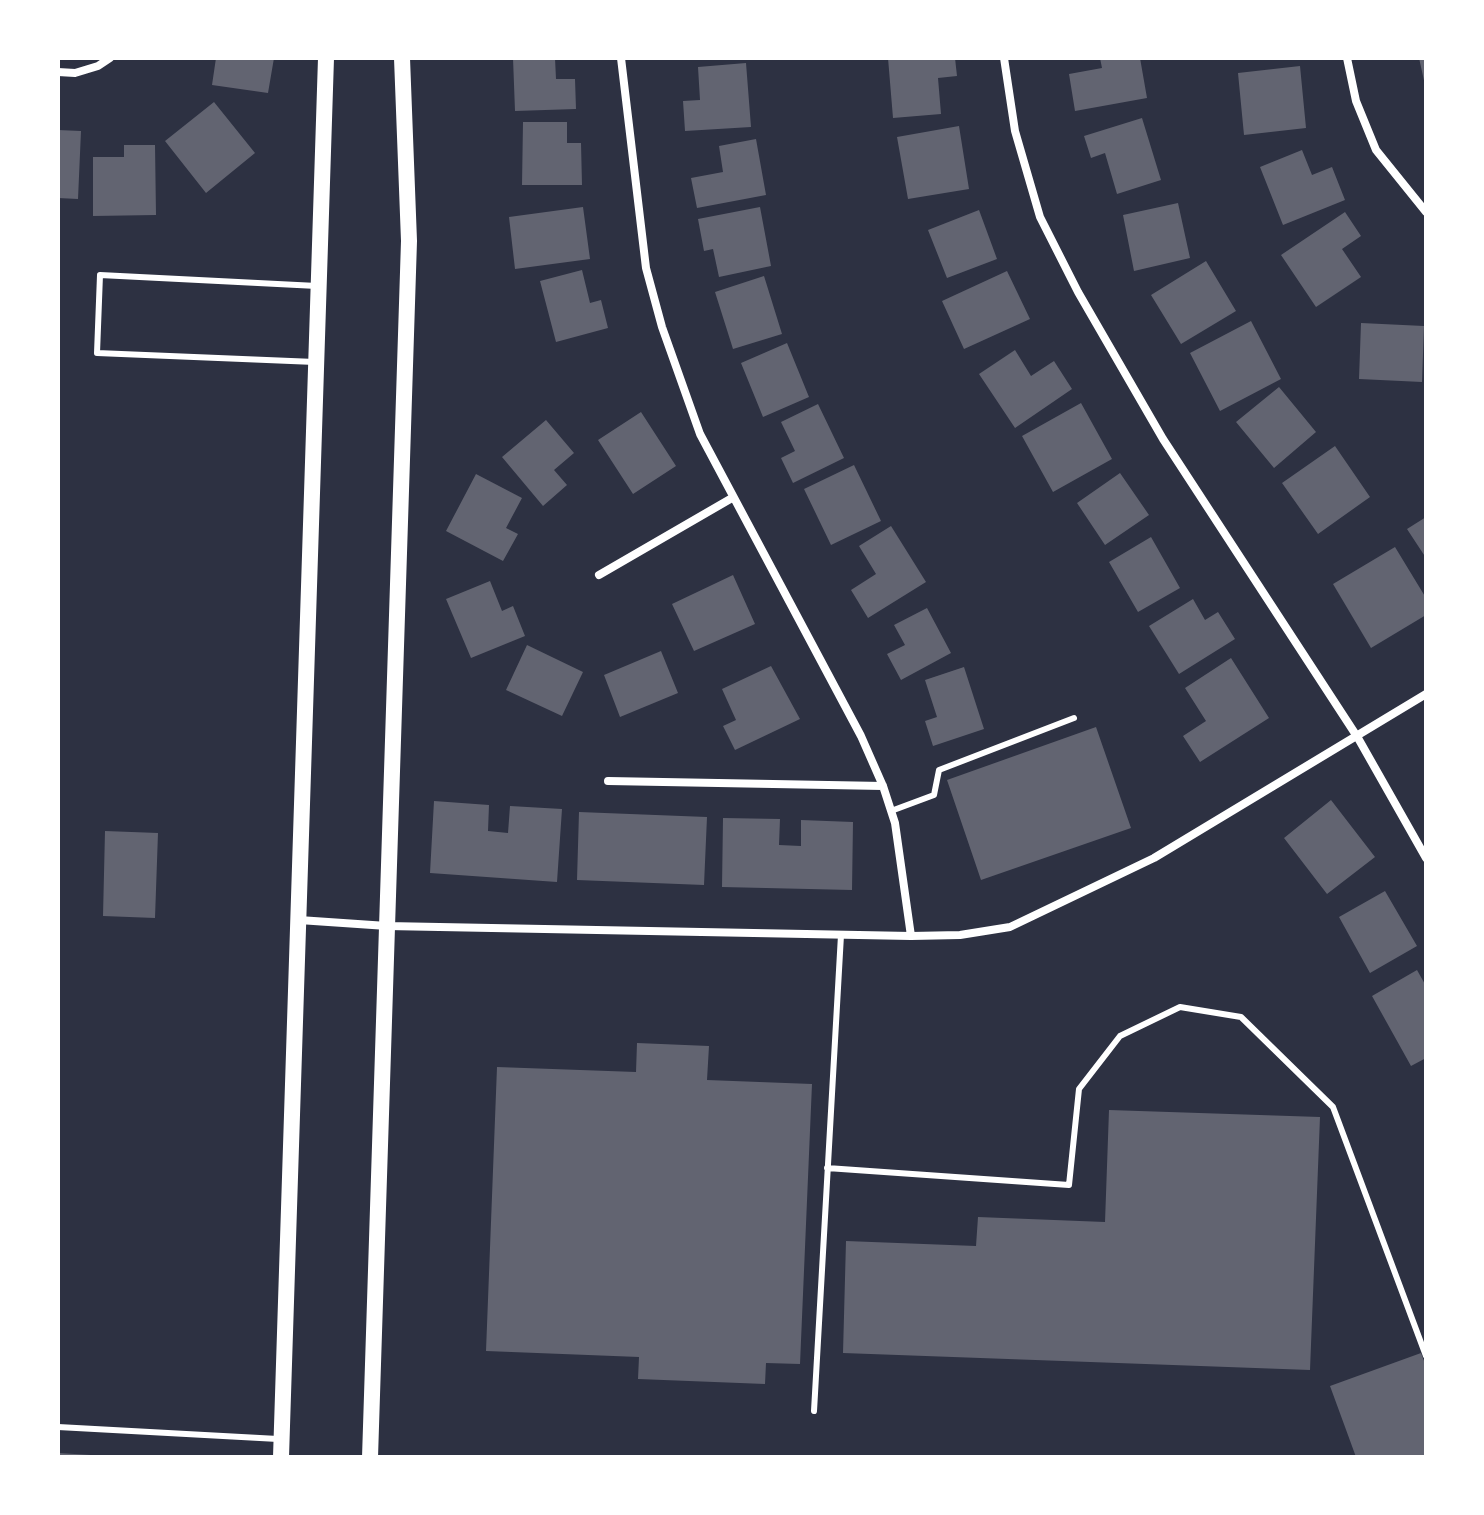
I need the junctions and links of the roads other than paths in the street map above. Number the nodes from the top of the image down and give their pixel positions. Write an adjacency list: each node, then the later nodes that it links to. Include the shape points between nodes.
1 (110, 58): 7 (street, via 75,73)
2 (326, 58): 9 (main road)
3 (402, 58): 21 (main road, via 409,241)
4 (621, 58): 11 (street, via 646,268 700,434)
5 (1004, 58): 15 (street, via 1015,131 1040,217 1078,292 1163,439)
6 (1347, 58): 8 (street, via 1356,101 1376,150)
7 (58, 72)
8 (1426, 212)
9 (320, 286): 10 (main road); 10 (lane, via 100,275 97,353)
10 (318, 362): 20 (main road)
11 (732, 498): 12 (street); 17 (street)
12 (599, 575)
13 (1426, 694): 15 (street)
14 (1074, 718): 18 (lane, via 939,770 934,795)
15 (1358, 738): 19 (street); 23 (street, via 1154,858 1010,927)
16 (608, 781): 17 (street)
17 (883, 786): 18 (street)
18 (891, 811): 23 (street)
19 (1426, 858)
20 (299, 920): 21 (street); 28 (main road)
21 (387, 926): 22 (street); 30 (main road)
22 (841, 935): 23 (street); 24 (lane)
23 (911, 936)
24 (827, 1168): 25 (lane, via 1069,1185 1079,1089 1120,1036 1180,1007 1241,1017 1333,1107); 26 (lane)
25 (1426, 1356)
26 (814, 1411)
27 (58, 1427): 28 (lane)
28 (282, 1439): 29 (main road)
29 (281, 1457)
30 (370, 1457)

